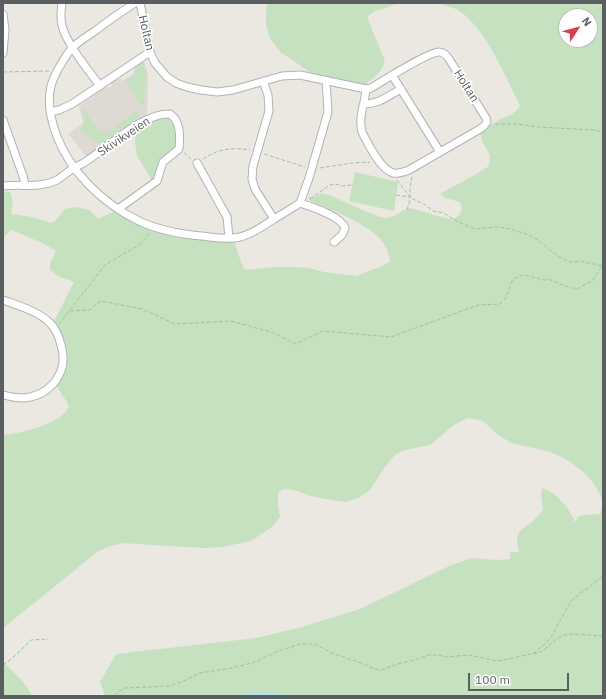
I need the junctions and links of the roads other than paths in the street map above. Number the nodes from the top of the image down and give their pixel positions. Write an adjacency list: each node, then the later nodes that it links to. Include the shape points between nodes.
1 (62, 3): 5 (street, via 62,26)
2 (135, 3): 5 (street)
3 (140, 3): 6 (street, Holtan)
4 (3, 14): 7 (street)
5 (72, 47): 11 (street); 15 (street, via 52,82)
6 (150, 52): 10 (street, Holtan, via 155,63 167,77 187,87 217,92); 11 (street)
7 (3, 53)
8 (392, 76): 12 (street, Holtan); 13 (street); 17 (street, Holtan, via 425,57 438,52 444,53 486,118 487,122 480,130)
9 (326, 81): 10 (street, Holtan, via 300,75 282,76); 12 (street, Holtan); 22 (street, via 328,112)
10 (264, 82): 24 (street, via 269,111 252,174 253,184)
11 (100, 86): 15 (street, via 72,104)
12 (366, 89): 14 (street)
13 (400, 89): 14 (street, via 372,104); 17 (street)
14 (364, 104): 17 (street, via 360,118 361,127 365,138 386,169 395,173 404,172)
15 (50, 112): 19 (street, via 59,142)
16 (3, 120): 20 (street)
17 (440, 152)
18 (197, 164): 25 (street, via 227,217)
19 (74, 168): 20 (street, via 53,182); 23 (street, via 88,184); 23 (street, Skivikveien, via 87,162 149,118 170,114 176,120 180,139 179,149 163,162 157,181)
20 (25, 185): 21 (street)
21 (3, 186)
22 (302, 203): 24 (street); 26 (street, via 326,213 344,225 342,235)
23 (118, 209): 25 (street, via 154,227 189,235)
24 (274, 219): 25 (street, via 249,235)
25 (229, 238)
26 (334, 242)
27 (3, 300): 28 (street, via 44,317 55,329 63,358 60,375 47,390 29,397)
28 (3, 395)

